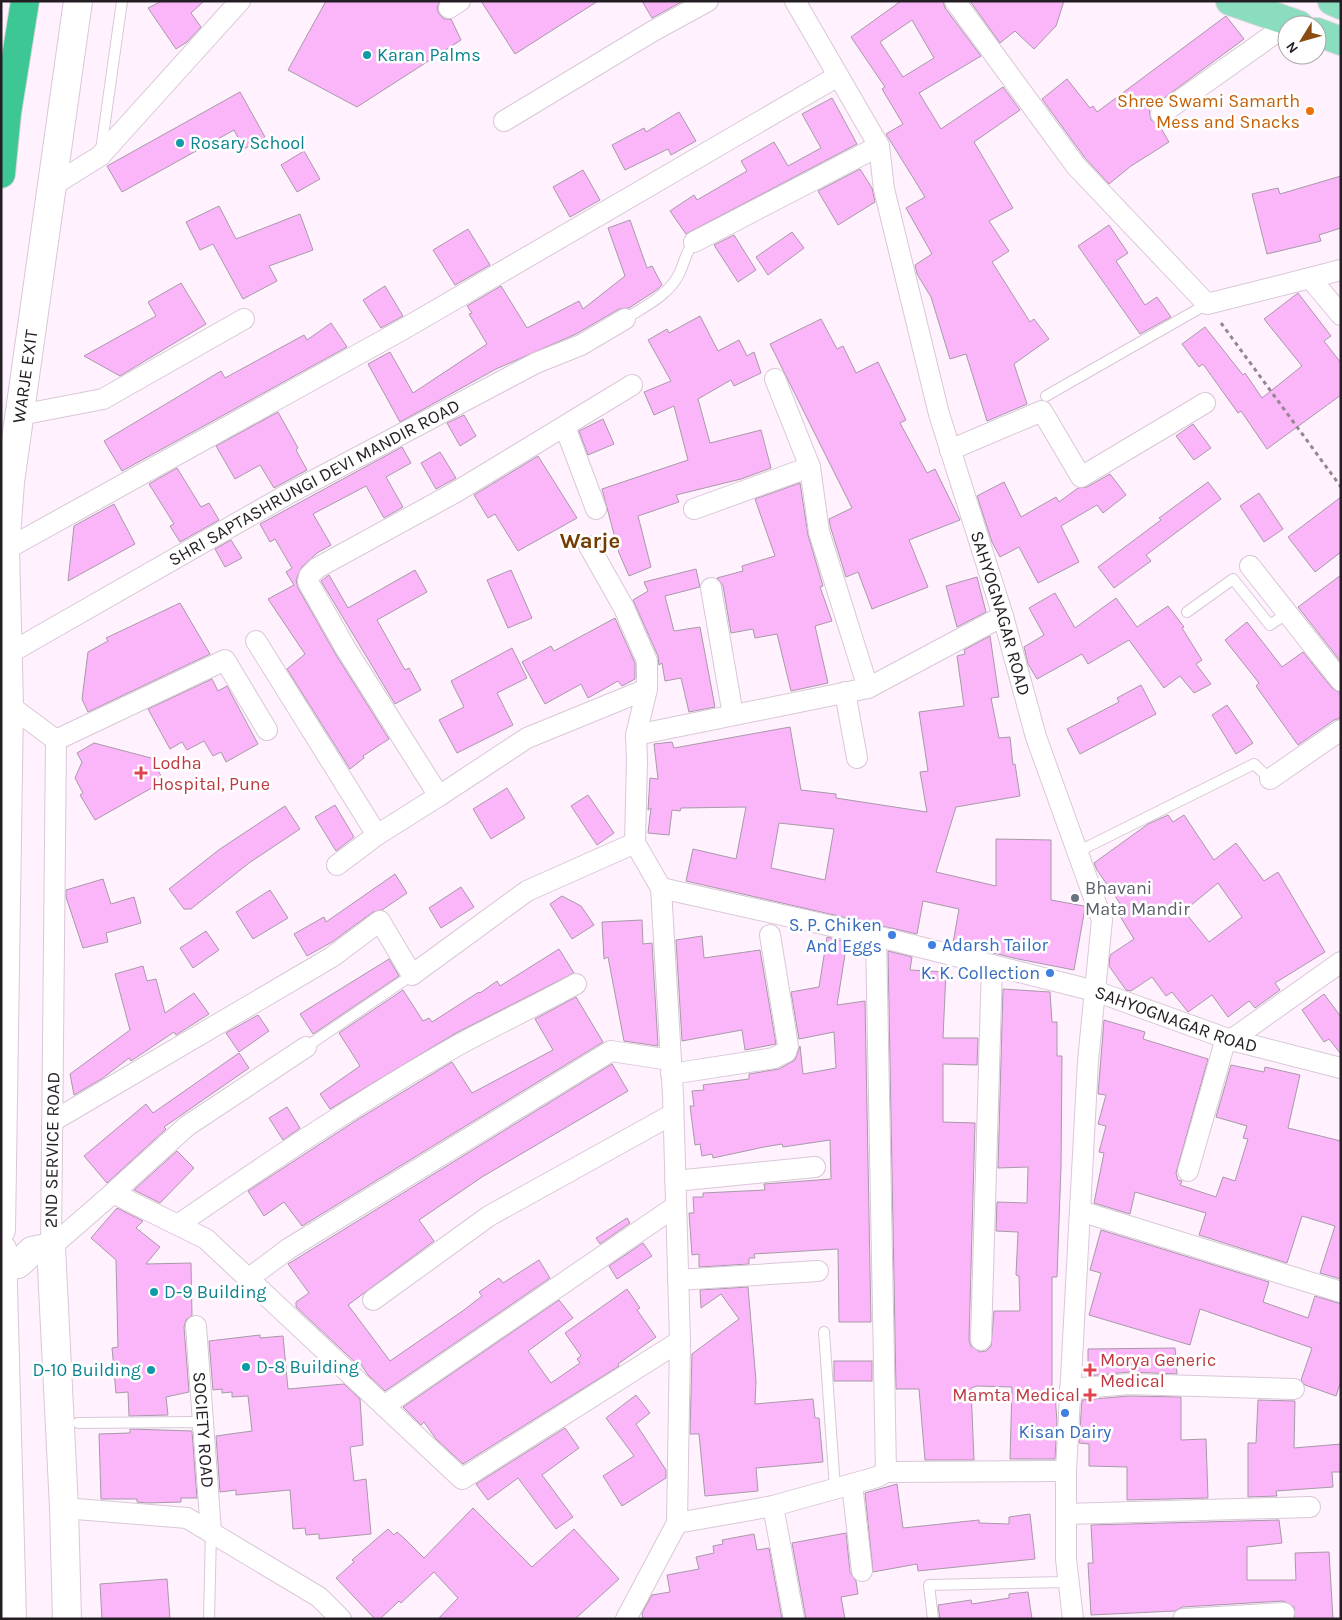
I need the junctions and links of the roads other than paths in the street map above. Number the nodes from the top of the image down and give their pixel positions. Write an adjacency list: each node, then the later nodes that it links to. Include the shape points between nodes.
1 (25, 1): 20 (highway, via 7,112)
2 (78, 1): 21 (street, WARJE EXIT)
3 (122, 1): 19 (lane)
4 (240, 1): 19 (street)
5 (708, 1): 17 (street)
6 (795, 1): 15 (street, SAHYOGNAGAR ROAD)
7 (956, 1): 25 (street, via 1076,166)
8 (1230, 1): 11 (main road)
9 (1332, 1): 10 (main road)
10 (1341, 4)
11 (1277, 17)
12 (1277, 35): 16 (street)
13 (1327, 36): 14 (main road)
14 (1341, 41)
15 (838, 76): 18 (street, SAHYOGNAGAR ROAD); 40 (street, via 402,330)
16 (1161, 114)
17 (504, 122)
18 (879, 146): 22 (street); 35 (street, SAHYOGNAGAR ROAD, via 884,189 938,414)
19 (100, 156): 21 (street)
20 (1, 174)
21 (52, 186): 33 (street, WARJE EXIT)
22 (694, 242): 28 (lane, via 686,252 679,274 666,291)
23 (1341, 270): 24 (street)
24 (1310, 278): 25 (street); 26 (street)
25 (1207, 304): 31 (lane)
26 (1341, 315)
27 (244, 319): 33 (street, via 103,399)
28 (625, 319): 47 (street, SHRI SAPTASHRUNGI DEVI MANDIR ROAD, via 296,489)
29 (775, 379): 36 (street)
30 (632, 385): 34 (street)
31 (1046, 396)
32 (1205, 403): 35 (street, via 1081,476 1042,411)
33 (20, 415): 40 (street, WARJE EXIT, via 10,482)
34 (565, 427): 37 (street); 60 (street, via 456,492 317,568 309,576 308,582 346,649)
35 (950, 450): 45 (street, SAHYOGNAGAR ROAD)
36 (810, 467): 38 (street); 49 (street, via 819,532)
37 (596, 509)
38 (694, 509)
39 (589, 546): 50 (street, via 624,608 647,661)
40 (5, 550): 47 (street, WARJE EXIT)
41 (1250, 566): 44 (street)
42 (710, 588): 53 (street)
43 (1187, 612): 44 (lane, via 1233,579 1270,625)
44 (1286, 614): 48 (street)
45 (1003, 616): 49 (street); 63 (street, SAHYOGNAGAR ROAD, via 1036,738)
46 (256, 641): 61 (street)
47 (8, 654): 52 (street, WARJE EXIT)
48 (1341, 681)
49 (868, 688): 51 (street)
50 (647, 689): 56 (street); 60 (street, via 527,738)
51 (845, 692): 53 (street); 58 (street)
52 (9, 705): 57 (street); 79 (street, WARJE EXIT)
53 (733, 715): 56 (street)
54 (267, 730): 57 (street, via 225,660)
55 (1341, 730): 59 (street)
56 (636, 734): 62 (street)
57 (56, 740): 78 (street, 2ND SERVICE ROAD)
58 (857, 758)
59 (1270, 780): 63 (lane, via 1254,764)
60 (439, 796): 61 (street)
61 (377, 836): 64 (street)
62 (635, 843): 65 (street); 70 (street, via 527,891)
63 (1077, 852): 72 (street, SAHYOGNAGAR ROAD, via 1102,920)
64 (337, 866)
65 (661, 888): 67 (street); 75 (street)
66 (770, 935): 75 (street, via 788,1046 786,1052 774,1058)
67 (876, 936): 69 (street); 106 (street)
68 (1341, 962): 73 (street)
69 (992, 965): 72 (street); 98 (street)
70 (412, 975): 74 (lane); 78 (street, via 380,921 332,957)
71 (576, 984): 86 (street, via 462,1044 386,1089 275,1158)
72 (1095, 991): 73 (street, SAHYOGNAGAR ROAD); 85 (street)
73 (1229, 1039): 76 (street, SAHYOGNAGAR ROAD); 81 (street)
74 (306, 1046): 83 (street, via 187,1126)
75 (671, 1067): 77 (street); 92 (street, via 611,1051 288,1250)
76 (1341, 1068)
77 (673, 1114): 82 (street); 95 (street, via 489,1216)
78 (53, 1121): 89 (street, 2ND SERVICE ROAD)
79 (2, 1143): 87 (street, WARJE EXIT)
80 (815, 1167): 82 (street)
81 (1188, 1171)
82 (675, 1181): 84 (street)
83 (113, 1193): 86 (street); 89 (street)
84 (676, 1206): 93 (street); 103 (street)
85 (1080, 1211): 94 (street); 101 (street)
86 (179, 1224): 92 (street, via 206,1239)
87 (1, 1230)
88 (1, 1236): 89 (street, via 18,1236); 90 (street)
89 (42, 1249): 90 (street, via 18,1264); 110 (street, 2ND SERVICE ROAD)
90 (2, 1266): 100 (street)
91 (818, 1271): 93 (street)
92 (248, 1279): 103 (street)
93 (678, 1280): 99 (street)
94 (1341, 1292)
95 (373, 1300)
96 (196, 1326): 113 (street, SOCIETY ROAD)
97 (824, 1332): 107 (lane)
98 (981, 1340)
99 (680, 1341): 103 (street, via 462,1479); 112 (street)
100 (3, 1389): 117 (street)
101 (1070, 1389): 102 (street, via 1129,1384); 105 (street)
102 (1294, 1389)
103 (384, 1406)
104 (78, 1423): 113 (lane, via 198,1422)
105 (1066, 1471): 106 (street); 111 (street)
106 (886, 1472): 107 (street)
107 (843, 1486): 108 (street); 114 (street)
108 (773, 1506): 112 (street); 122 (street)
109 (1310, 1507): 111 (street)
110 (64, 1508): 113 (street, via 187,1518); 118 (street, 2ND SERVICE ROAD)
111 (1066, 1514): 115 (street)
112 (678, 1522): 121 (street)
113 (207, 1530): 119 (lane); 120 (street, via 319,1597)
114 (862, 1571)
115 (1068, 1582): 123 (lane, via 928,1585); 124 (street)
116 (1284, 1612): 125 (street)
117 (12, 1619)
118 (67, 1619)
119 (209, 1619)
120 (341, 1619)
121 (626, 1619)
122 (794, 1619)
123 (933, 1619)
124 (1073, 1619)
125 (1183, 1619)

